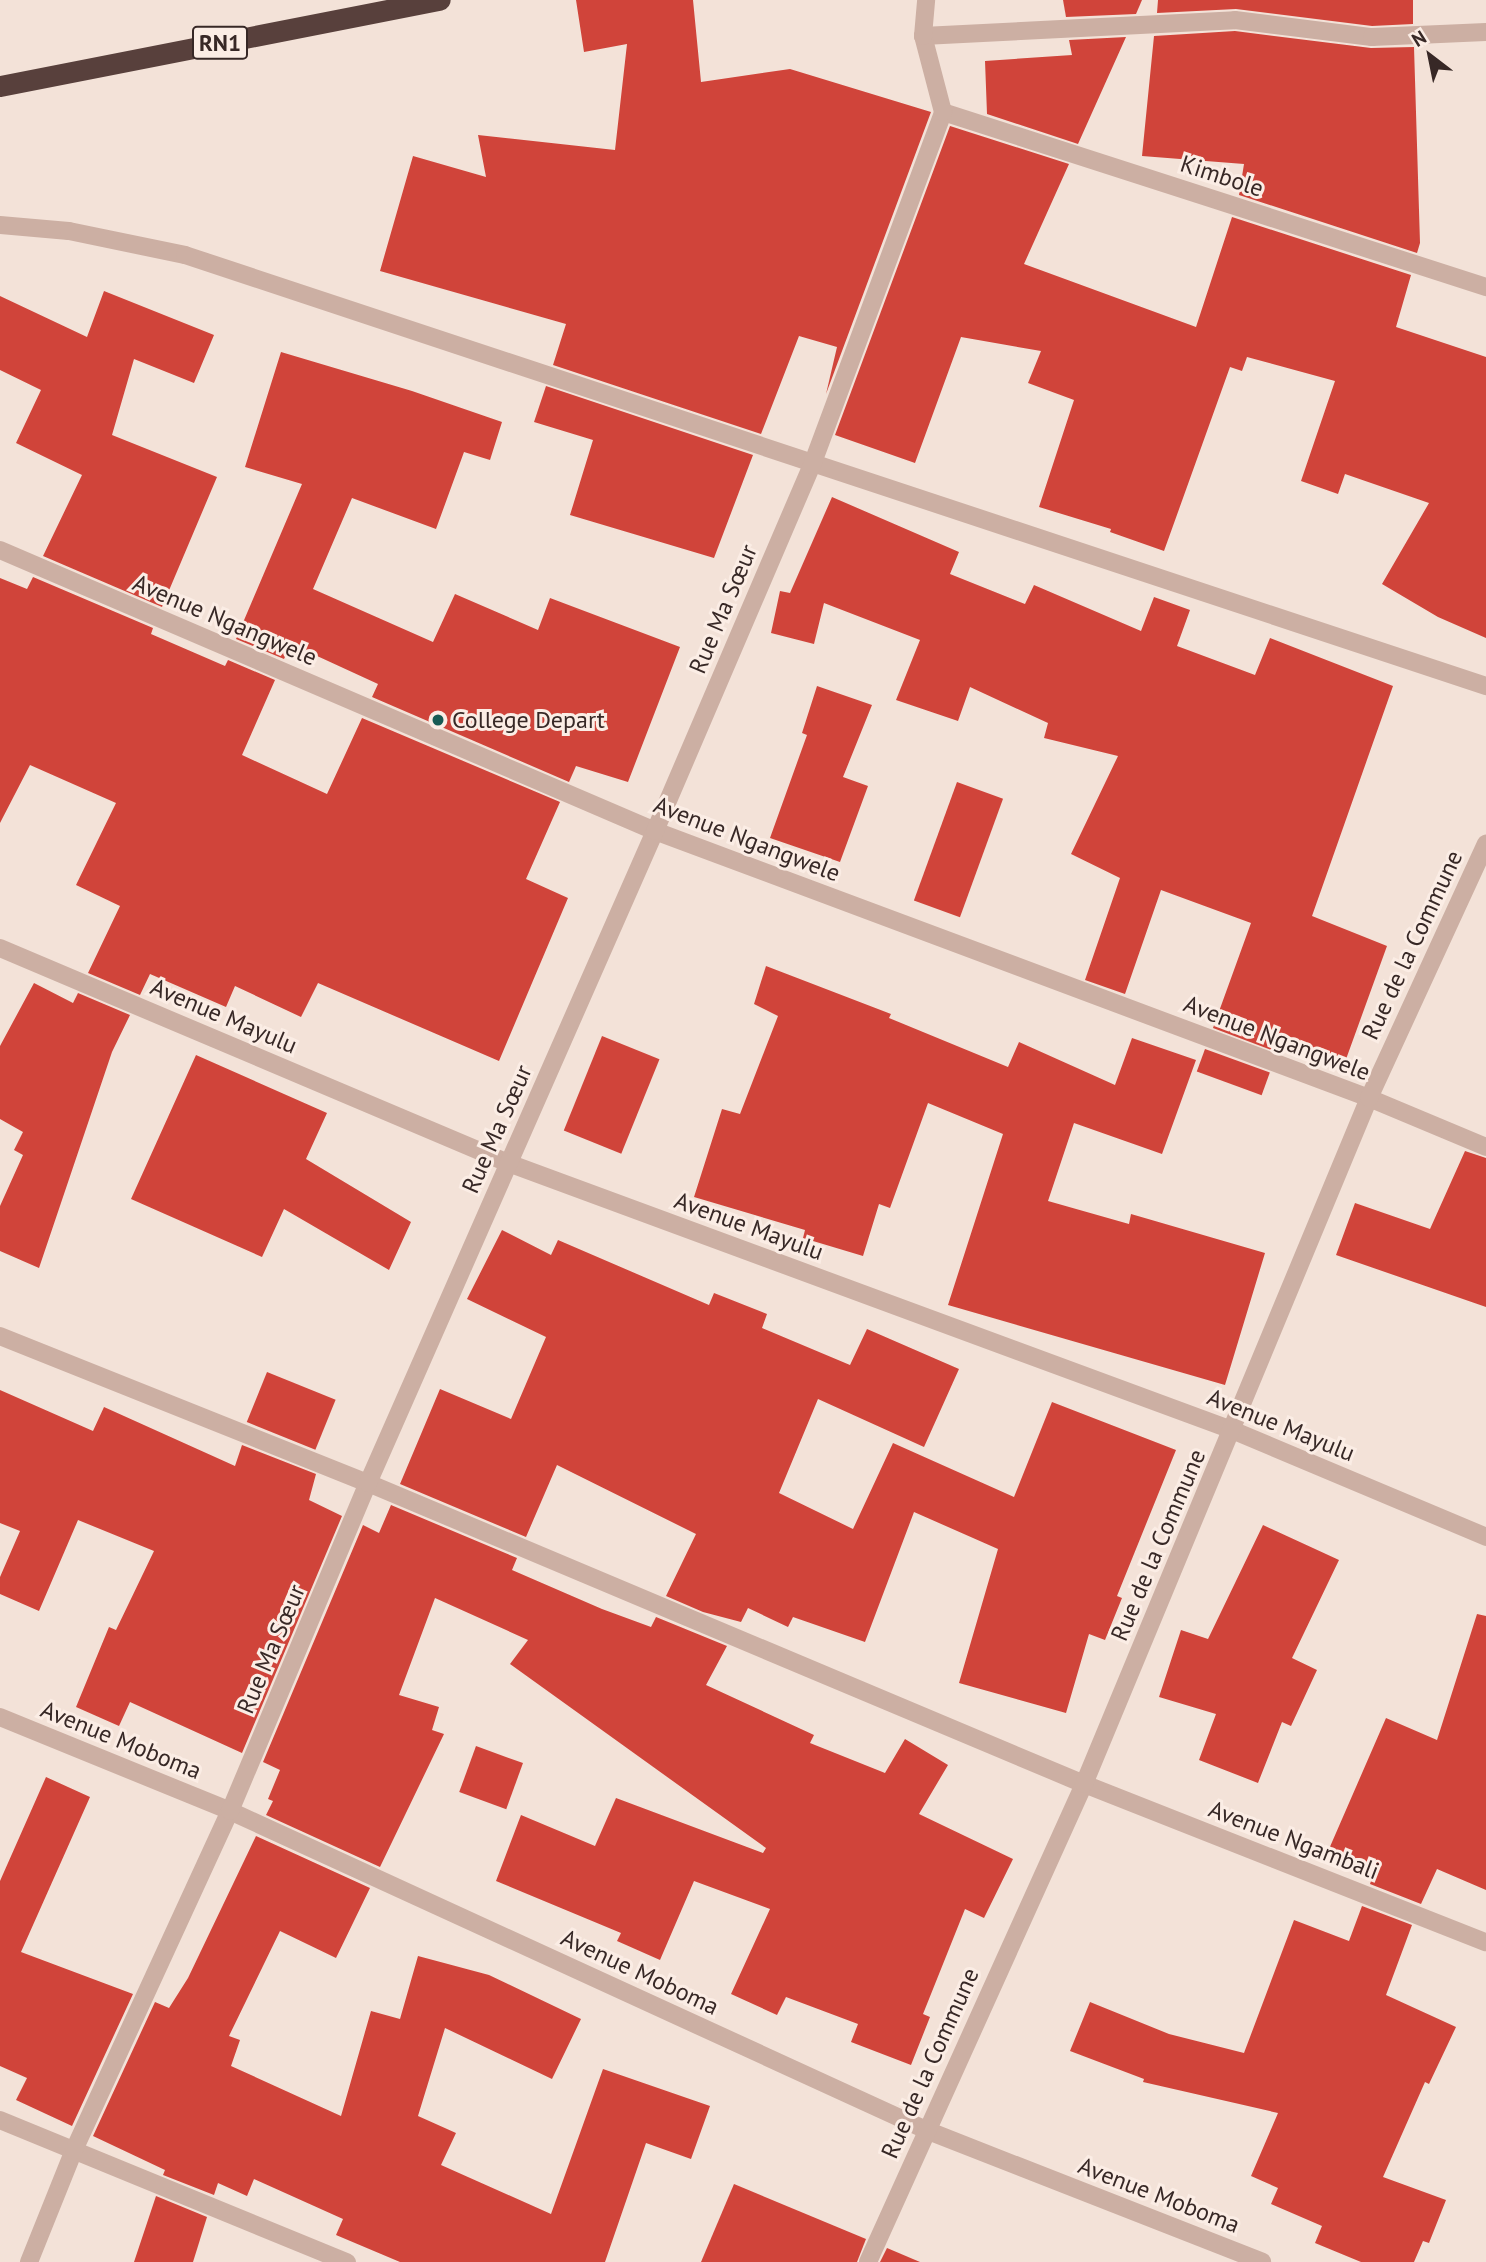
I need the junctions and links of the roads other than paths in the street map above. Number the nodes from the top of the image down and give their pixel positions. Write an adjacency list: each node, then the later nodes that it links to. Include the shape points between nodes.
1 (440, 0): 5 (highway, RN1)
2 (926, 0): 4 (street)
3 (1486, 32): 4 (street, via 1372,37 1235,20)
4 (923, 36): 6 (street)
5 (0, 86)
6 (943, 112): 8 (street, Kimbole); 9 (street, Rue Ma Sœur)
7 (0, 225): 9 (street, via 69,231 185,255)
8 (1486, 287)
9 (812, 465): 11 (street); 12 (street, Rue Ma Sœur)
10 (0, 550): 12 (street, Avenue Ngangwele)
11 (1486, 686)
12 (655, 831): 15 (street, Avenue Ngangwele); 17 (street, Rue Ma Sœur)
13 (1486, 844): 15 (street, Rue de la Commune)
14 (0, 948): 17 (street, Avenue Mayulu)
15 (1369, 1098): 16 (street, Avenue Ngangwele); 19 (street, Rue de la Commune)
16 (1486, 1147)
17 (508, 1163): 19 (street, Avenue Mayulu); 20 (street, Rue Ma Sœur)
18 (0, 1336): 20 (street, Avenue Ngambali)
19 (1232, 1430): 21 (street, Avenue Mayulu); 23 (street, Rue de la Commune)
20 (368, 1483): 23 (street, Avenue Ngambali); 24 (street, Rue Ma Sœur)
21 (1486, 1537)
22 (0, 1717): 24 (street, Avenue Moboma)
23 (1084, 1784): 25 (street, Avenue Ngambali); 27 (street, Rue de la Commune)
24 (230, 1811): 27 (street, Avenue Moboma); 28 (street, Rue Ma Sœur)
25 (1486, 1942)
26 (0, 2120): 28 (street)
27 (926, 2130): 31 (street, Rue de la Commune); 32 (street, Avenue Moboma)
28 (74, 2150): 29 (street, Rue Ma Sœur); 30 (street)
29 (29, 2262)
30 (347, 2262)
31 (868, 2262)
32 (1262, 2262)

